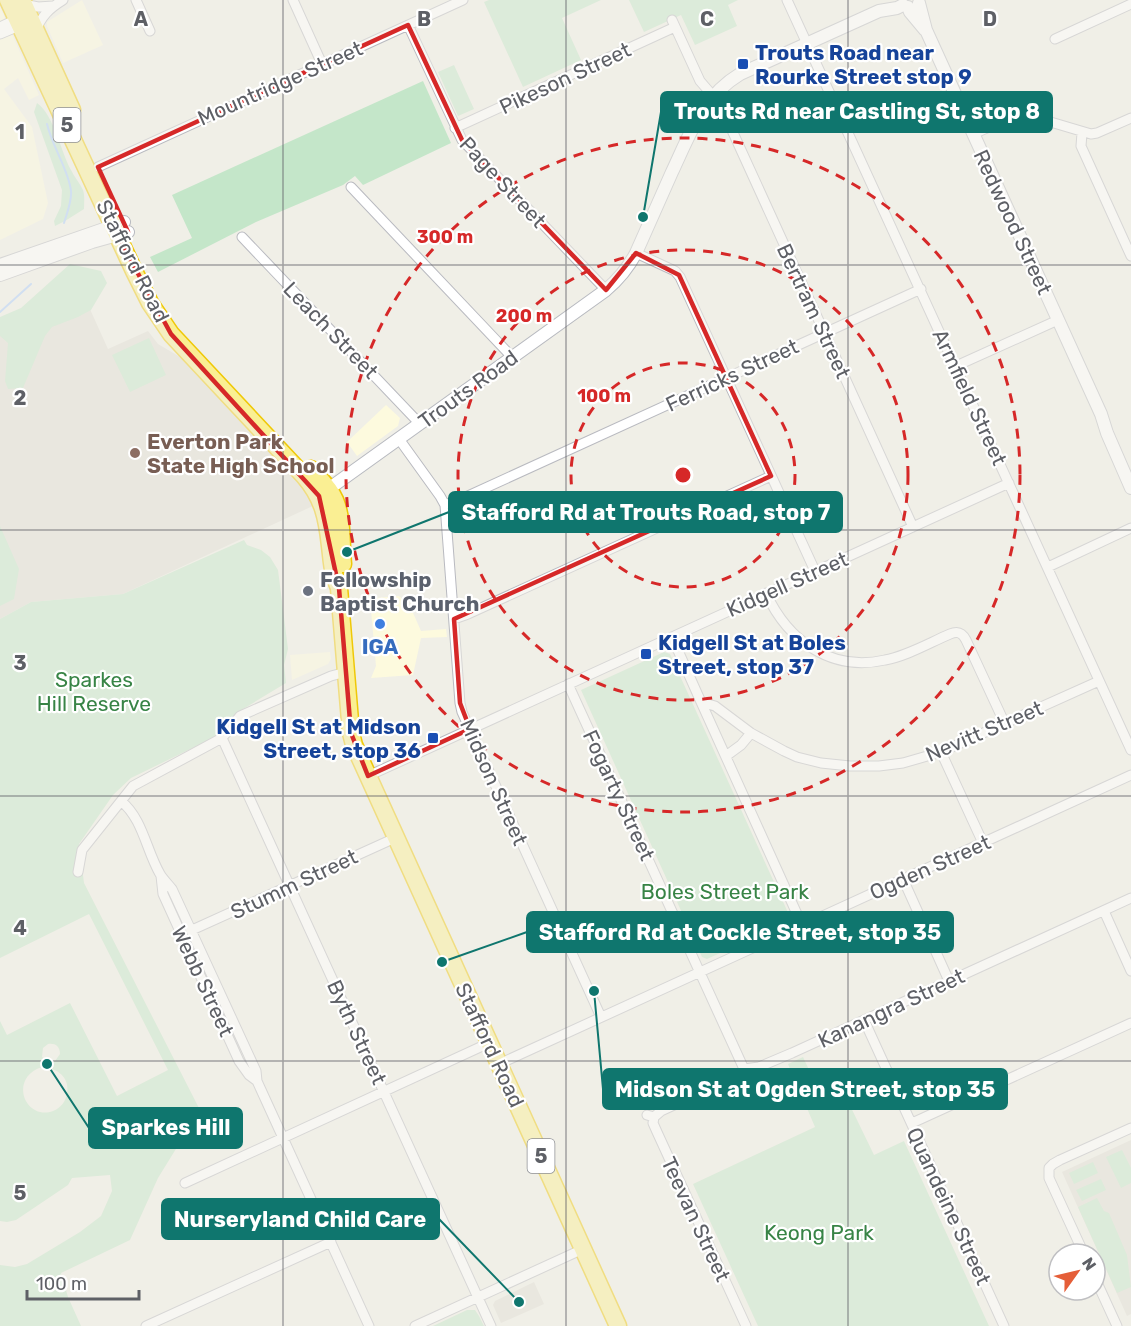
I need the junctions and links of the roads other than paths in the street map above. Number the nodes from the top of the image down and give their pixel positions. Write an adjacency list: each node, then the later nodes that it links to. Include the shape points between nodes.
1 (63, 0): 7 (street)
2 (135, 0): 14 (street)
3 (293, 0): 18 (street)
4 (463, 0): 12 (street, Mountridge Street)
5 (787, 0): 17 (street, Armfield Street)
6 (907, 3): 17 (street, Trouts Road, via 879,11); 23 (street, Redwood Street, via 926,30)
7 (53, 6): 9 (street); 9 (street, via 42,17)
8 (1129, 6): 10 (street); 16 (street)
9 (23, 14): 13 (street); 15 (street); 24 (highway, Stafford Road / 5); 26 (highway, Stafford Road / 5)
10 (1131, 17)
11 (673, 24): 19 (street, Bertram Street, via 700,81); 21 (street, Pikeson Street)
12 (408, 25): 18 (street, Mountridge Street); 21 (street, Page Street)
13 (0, 27)
14 (150, 30)
15 (0, 34)
16 (1055, 39)
17 (808, 44): 19 (street, Trouts Road, via 740,74); 32 (street, Armfield Street)
18 (322, 64): 24 (street, Mountridge Street)
19 (713, 96): 28 (street, Trouts Road, via 698,116); 35 (street, Bertram Street)
20 (1131, 118): 22 (street, via 1094,134)
21 (455, 128): 33 (street, Page Street, via 465,145)
22 (1082, 133): 23 (street, via 1017,115); 29 (street, via 1082,146)
23 (973, 134): 34 (street, Redwood Street)
24 (98, 167): 26 (highway, Stafford Road / 5)
25 (351, 187): 36 (street)
26 (120, 229): 30 (street); 31 (street); 46 (highway, Stafford Road / 5, via 184,336)
27 (242, 237): 40 (street, Leach Street)
28 (636, 253): 33 (street, Trouts Road, via 624,273); 38 (street, via 679,275)
29 (1131, 256)
30 (0, 266)
31 (0, 275)
32 (921, 289): 35 (street, Ferricks Street); 37 (street, Armfield Street)
33 (606, 290): 36 (street, Trouts Road)
34 (1058, 320): 37 (street); 39 (street, Redwood Street)
35 (825, 333): 38 (street, Ferricks Street); 48 (street, Bertram Street)
36 (512, 357): 40 (street, Trouts Road)
37 (956, 366): 44 (street, Armfield Street)
38 (727, 378): 43 (street); 47 (street, Ferricks Street)
39 (1101, 414): 42 (street, Redwood Street); 45 (street, Redwood Street)
40 (420, 424): 41 (street, Trouts Road)
41 (399, 439): 46 (street, Trouts Road); 47 (street, Midson Street)
42 (1131, 469)
43 (771, 476): 51 (street); 53 (street)
44 (1009, 483): 48 (street, Kidgell Street); 50 (street, Armfield Street)
45 (1131, 488)
46 (323, 492): 55 (highway, Stafford Road / 5, via 337,505 339,519 344,576 339,588)
47 (446, 505): 53 (street, Midson Street)
48 (913, 527): 51 (street, Kidgell Street)
49 (1131, 528): 50 (street)
50 (1048, 567): 56 (street, Armfield Street)
51 (815, 571): 52 (street, Kidgell Street)
52 (766, 593): 54 (street, Kidgell Street); 59 (street, via 796,636 820,653 846,661 885,661 950,634 961,634)
53 (454, 619): 60 (street, Midson Street, via 460,703)
54 (672, 637): 57 (street, Kidgell Street); 58 (street)
55 (346, 672): 62 (street, via 240,716); 67 (highway, Stafford Road / 5, via 351,733)
56 (1099, 681): 59 (street, Nevitt Street); 63 (street, Armfield Street)
57 (568, 684): 60 (street, Kidgell Street); 80 (street, Fogarty Street)
58 (701, 702): 61 (street, Nevitt Street, via 719,709); 65 (street)
59 (1005, 724): 64 (street, Nevitt Street)
60 (470, 729): 67 (street, Kidgell Street); 82 (street, Midson Street)
61 (751, 733): 64 (street, Nevitt Street, via 797,757 850,766 903,763); 65 (street)
62 (222, 738): 68 (street, via 133,786); 74 (street, Byth Street)
63 (1131, 750)
64 (941, 752): 70 (street)
65 (726, 756): 77 (street)
66 (1131, 775): 70 (street, Ogden Street)
67 (368, 776): 69 (highway, Stafford Road / 5)
68 (121, 801): 71 (street, via 82,850); 72 (street, Webb Street, via 136,819)
69 (395, 838): 74 (street, Stumm Street); 85 (highway, Stafford Road / 5)
70 (983, 843): 73 (street, Ogden Street)
71 (78, 872)
72 (160, 874): 78 (street, Webb Street); 88 (street, Webb Street, via 163,894 239,1061)
73 (903, 879): 77 (street, Ogden Street); 81 (street)
74 (290, 886): 78 (street, Stumm Street); 89 (street, Byth Street)
75 (1131, 898): 76 (street, Kanangra Street)
76 (1104, 911): 79 (street); 81 (street, Kanangra Street)
77 (802, 925): 80 (street, Ogden Street)
78 (192, 930): 88 (street, Webb Street, via 256,1071)
79 (1131, 971)
80 (699, 972): 82 (street, Ogden Street); 87 (street, Fogarty Street)
81 (949, 981): 83 (street, Kanangra Street)
82 (601, 1017): 86 (street, Ogden Street)
83 (864, 1020): 87 (street, Kanangra Street); 91 (street, Quandeine Street)
84 (1131, 1023): 91 (street)
85 (489, 1043): 86 (highway, Stafford Road / 5); 89 (street)
86 (499, 1064): 97 (highway, Stafford Road / 5)
87 (744, 1070): 90 (street, Kanangra Street)
88 (256, 1081): 93 (street, Webb Street)
89 (384, 1092): 93 (street); 98 (street, Byth Street)
90 (650, 1116): 105 (street, Teevan Street)
91 (912, 1123): 106 (street, Quandeine Street)
92 (1131, 1128): 96 (street, via 1049,1168)
93 (283, 1138): 94 (street); 95 (street, Webb Street)
94 (185, 1183)
95 (331, 1242): 100 (street); 101 (street, Webb Street)
96 (1079, 1242)
97 (583, 1249): 98 (street); 104 (highway, Stafford Road / 5)
98 (478, 1297): 102 (street); 103 (street, Byth Street)
99 (1106, 1302): 107 (street)
100 (146, 1326)
101 (369, 1326)
102 (416, 1326)
103 (491, 1326)
104 (618, 1326)
105 (746, 1326)
106 (1004, 1326)
107 (1117, 1326)

